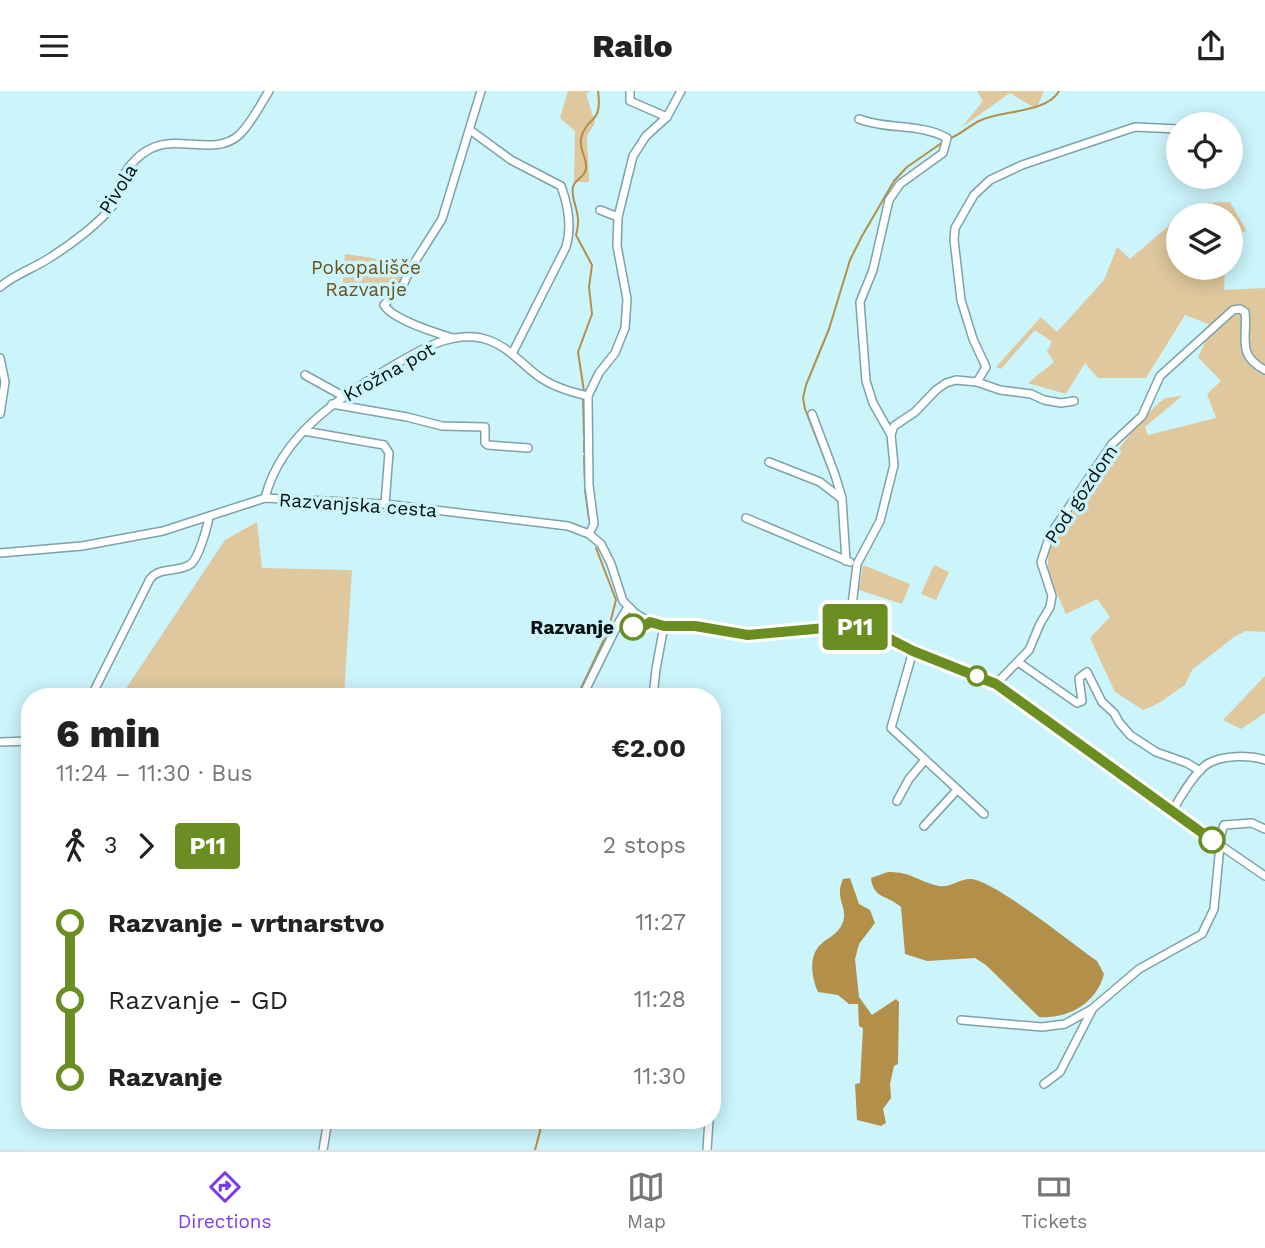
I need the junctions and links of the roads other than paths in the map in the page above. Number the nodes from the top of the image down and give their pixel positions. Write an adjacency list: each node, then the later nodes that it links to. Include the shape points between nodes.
1 (269, 91): 11 (street, Pivola, via 234,139 215,144 166,143 149,149 122,177 113,205 102,217 52,257)
2 (481, 91): 8 (street)
3 (630, 91): 5 (street, via 630,101)
4 (681, 91): 5 (street)
5 (667, 117): 10 (street, via 633,156)
6 (859, 119): 25 (street, via 927,130 947,142 943,153 900,184 889,200 860,302 866,381)
7 (1166, 128): 17 (street, via 1135,127 1022,165 990,180 974,195 954,240 961,300 986,367)
8 (470, 130): 12 (street, via 442,219 403,285 384,305 396,317); 13 (street, via 511,160 561,186 567,211 570,230 566,247)
9 (600, 210): 10 (street)
10 (618, 217): 18 (street, via 617,246 627,299 625,328)
11 (0, 287)
12 (454, 338): 13 (street, Krožna pot, via 484,339); 19 (street, Krožna pot, via 424,348)
13 (513, 352): 18 (street, Krožna pot, via 539,377)
14 (0, 358): 22 (street, via 5,382)
15 (1265, 370): 44 (street, Pod gozdom, via 1245,351 1245,312 1240,309 1233,310 1160,376 1146,410 1112,444 1050,535 1041,562 1052,596 1050,607)
16 (304, 375): 19 (street)
17 (977, 382): 20 (street, via 1044,400); 25 (street, via 946,383 894,425)
18 (588, 395): 33 (street, via 594,524)
19 (343, 396): 21 (street, Krožna pot)
20 (1074, 401)
21 (332, 404): 24 (street, Krožna pot); 26 (street, via 442,426 485,427 488,445)
22 (0, 414)
23 (812, 414): 29 (street)
24 (304, 431): 28 (street, Krožna pot, via 270,478); 30 (street, via 379,442 388,449)
25 (891, 435): 37 (street, via 894,465 886,504)
26 (528, 447)
27 (769, 461): 29 (street, via 820,482)
28 (265, 498): 30 (street, Razvanjska cesta); 31 (street, Razvanjska cesta)
29 (842, 499): 36 (street)
30 (385, 504): 33 (street, Razvanjska cesta, via 524,519)
31 (209, 517): 35 (street, Razvanjska cesta, via 82,546); 46 (street, via 196,558 150,579)
32 (746, 517): 36 (street)
33 (589, 534): 38 (street, via 606,553)
34 (0, 545): 35 (street)
35 (3, 553)
36 (846, 561): 37 (street)
37 (857, 564): 41 (street)
38 (628, 607): 39 (street); 40 (street)
39 (620, 622): 40 (street, via 629,627); 47 (street)
40 (650, 622): 42 (street)
41 (849, 624): 42 (street, via 748,635); 43 (street)
42 (664, 626): 48 (street)
43 (913, 651): 45 (street); 52 (street, via 891,728)
44 (1018, 662): 45 (street, Pod gozdom); 53 (street, via 1077,703 1082,701 1079,678 1087,672 1102,702 1137,740)
45 (996, 684): 56 (street)
46 (96, 688)
47 (587, 688)
48 (654, 688)
49 (21, 741): 50 (street)
50 (0, 742)
51 (1265, 760): 53 (street, via 1236,757 1210,762)
52 (924, 761): 54 (street); 55 (street)
53 (1200, 771): 56 (street)
54 (957, 790): 57 (street); 58 (street)
55 (897, 801)
56 (1172, 812): 60 (street)
57 (984, 814)
58 (924, 826)
59 (1265, 829): 60 (street, via 1252,823 1224,825)
60 (1219, 845): 61 (street); 62 (street, via 1214,909 1202,934 1139,969)
61 (1265, 876)
62 (1092, 1009): 63 (street, via 1065,1024 1042,1027); 64 (street, via 1060,1072)
63 (961, 1020)
64 (1044, 1084)
65 (326, 1129): 67 (street)
66 (708, 1129): 68 (street)
67 (323, 1150)
68 (707, 1150)

